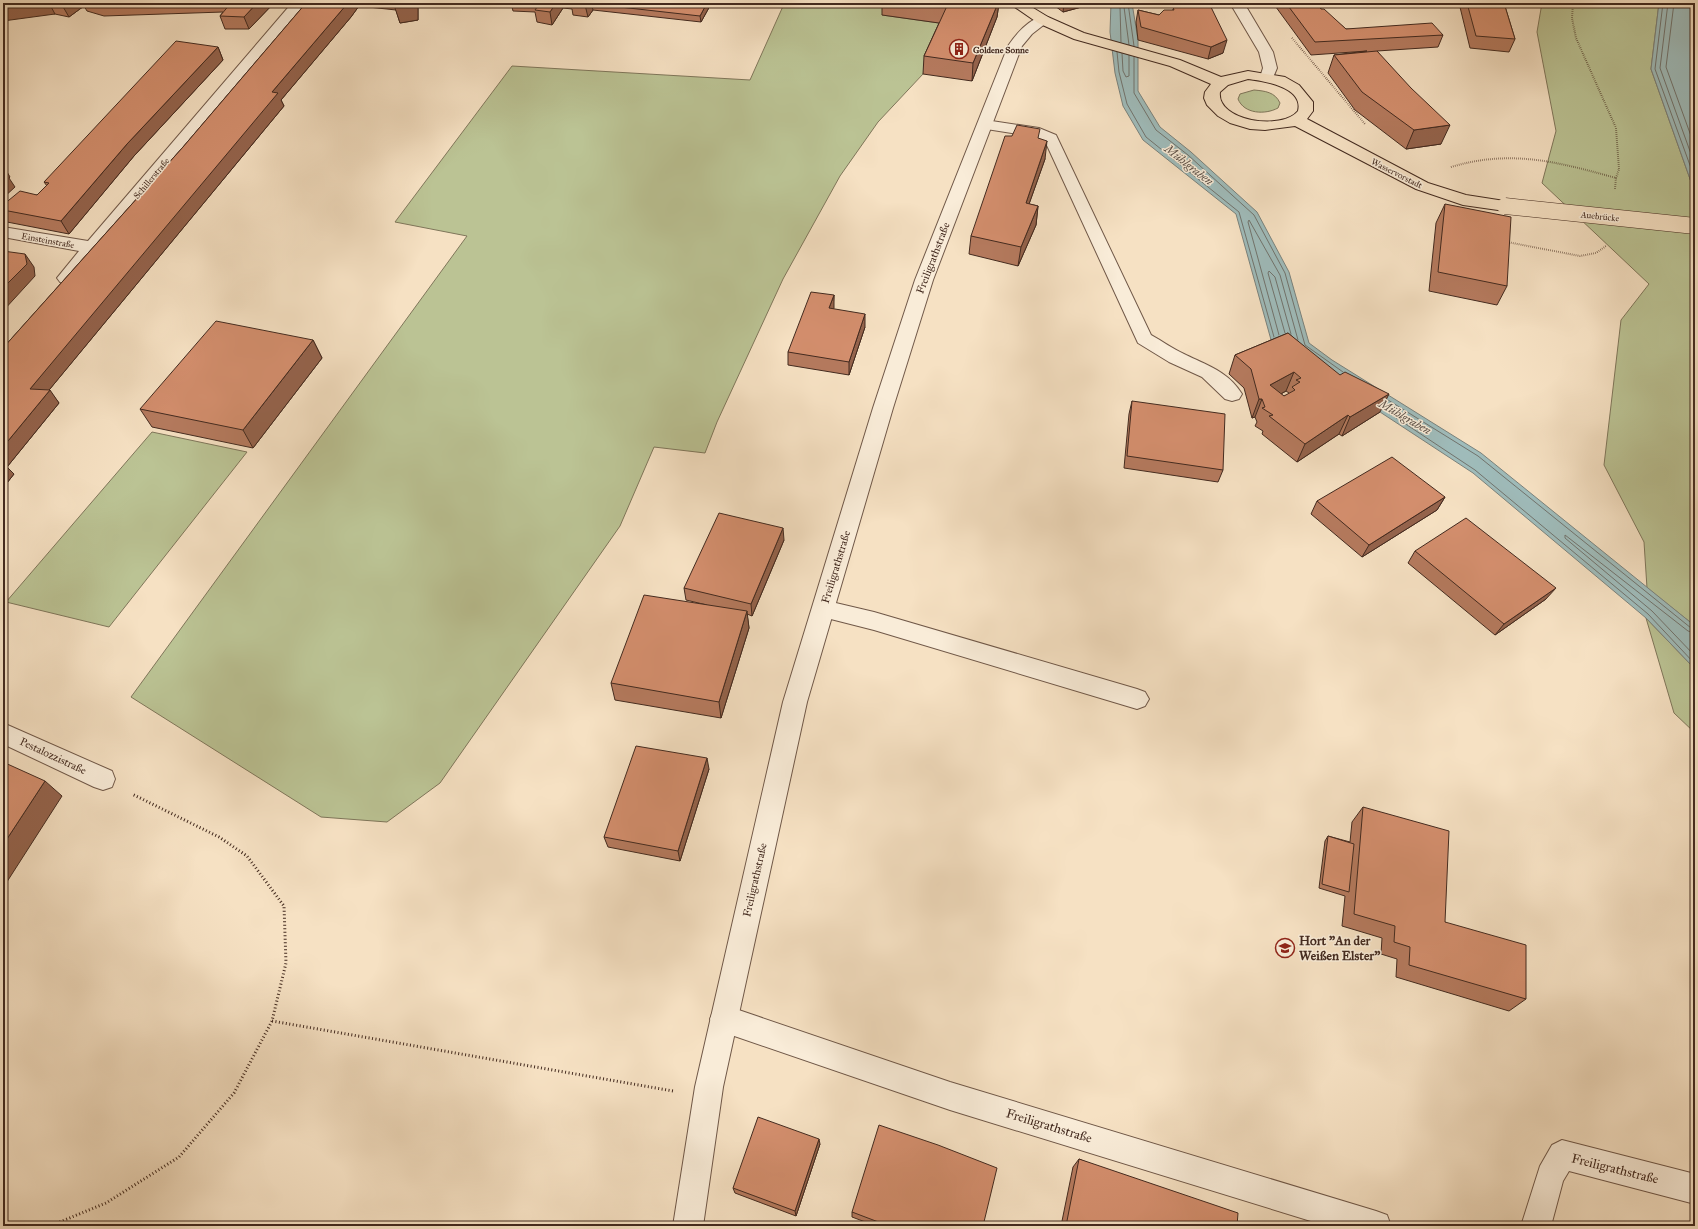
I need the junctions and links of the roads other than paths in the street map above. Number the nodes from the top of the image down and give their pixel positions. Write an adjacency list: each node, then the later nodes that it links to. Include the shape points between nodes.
1 (299, 3): 12 (street, Schillerstraße)
2 (1016, 3): 4 (main road)
3 (1237, 3): 5 (street, via 1266,52 1270,68)
4 (1043, 20): 6 (main road, via 1079,36 1187,68); 8 (street, Freiligrathstraße, via 1019,39 1015,46)
5 (1267, 77): 6 (main road, via 1237,76); 7 (main road, via 1283,82 1301,94 1306,108 1303,115)
6 (1220, 82): 7 (main road, via 1213,89 1212,97 1224,114 1237,121 1269,126 1284,125)
7 (1296, 120): 9 (main road, Wasservorstadt, via 1422,186 1463,200)
8 (985, 125): 14 (street, via 1039,133 1051,138 1144,339 1176,358 1209,372); 15 (street, Freiligrathstraße, via 924,280)
9 (1505, 206): 10 (main road, Auebrücke, bridge)
10 (1695, 226)
11 (3, 232): 12 (street, Einsteinstraße)
12 (92, 247): 13 (street, Schillerstraße)
13 (58, 288)
14 (1232, 394)
15 (823, 609): 16 (street, via 874,621); 19 (street, Freiligrathstraße, via 795,702)
16 (1137, 699)
17 (3, 733): 18 (street, Pestalozzistraße)
18 (103, 780)
19 (724, 1019): 21 (street, Freiligrathstraße, via 707,1097); 22 (street, Freiligrathstraße, via 950,1096)
20 (1695, 1189): 23 (street, Freiligrathstraße, via 1562,1155 1550,1176)
21 (688, 1226)
22 (1376, 1226)
23 (1536, 1226)

